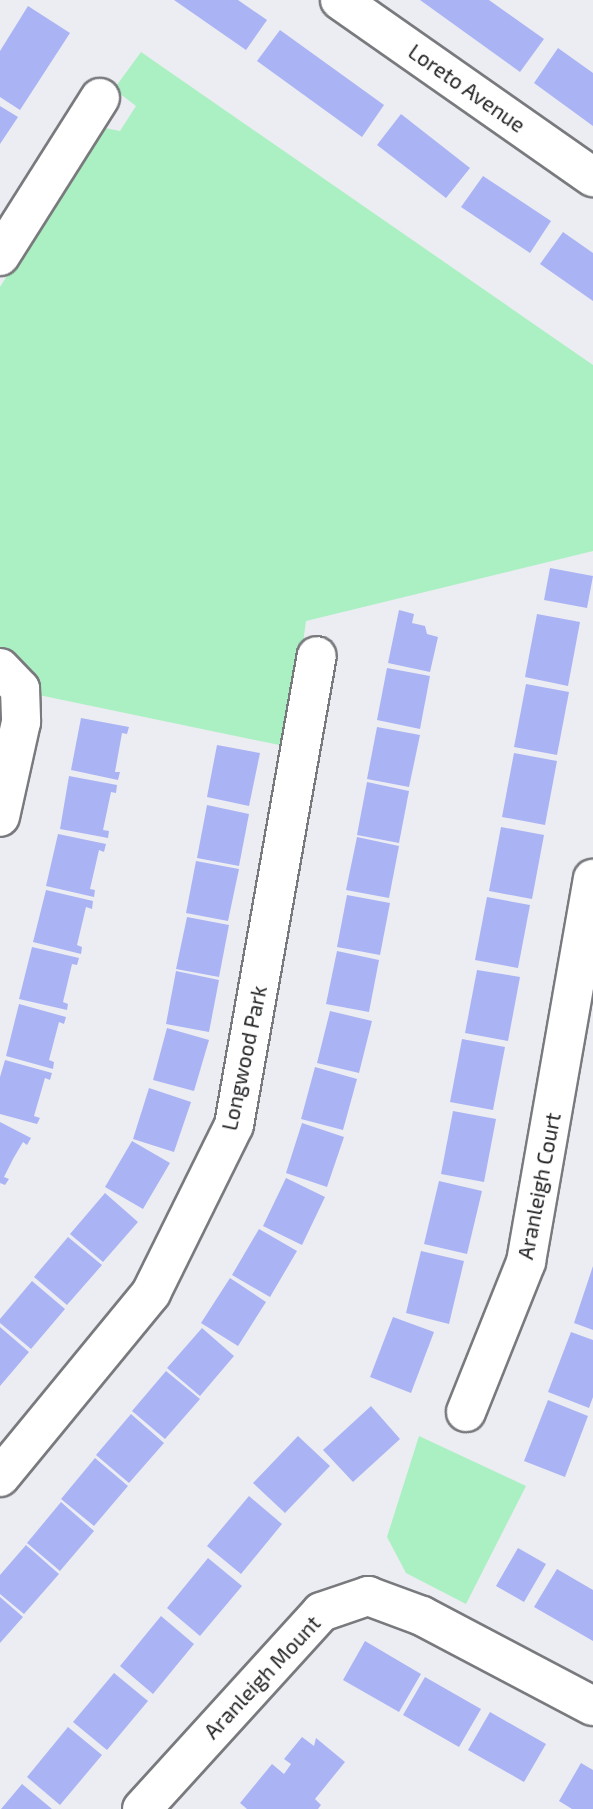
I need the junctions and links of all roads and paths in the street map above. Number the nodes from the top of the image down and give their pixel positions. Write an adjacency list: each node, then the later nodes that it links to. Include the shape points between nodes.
1 (340, 0): 3 (street, Loreto Avenue)
2 (100, 98): 4 (street)
3 (593, 177)
4 (0, 256)
5 (317, 656): 11 (street, Longwood Park, via 234,1125 151,1293)
6 (0, 668): 7 (street, via 20,689 21,722)
7 (0, 817)
8 (593, 879): 9 (street, Aranleigh Court)
9 (580, 1038): 10 (street, Aranleigh Court, via 526,1262)
10 (466, 1412)
11 (0, 1477)
12 (593, 1706): 13 (street, Aranleigh Mount, via 366,1584 321,1612)
13 (142, 1809)

